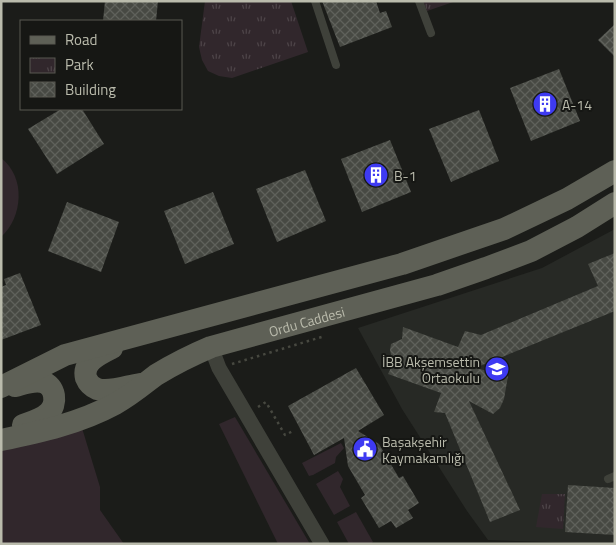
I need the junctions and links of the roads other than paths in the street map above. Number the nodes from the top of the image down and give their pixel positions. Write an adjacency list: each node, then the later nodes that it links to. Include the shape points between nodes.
1 (315, 1): 4 (lane)
2 (419, 1): 3 (lane)
3 (431, 32)
4 (336, 65)
5 (615, 171): 7 (main road, via 504,229 402,264)
6 (615, 203): 8 (main road, Ordu Caddesi, via 538,247 486,268 437,285)
7 (149, 331): 9 (main road, via 94,358 86,367 89,384 97,389); 10 (main road, via 66,355)
8 (211, 347): 9 (main road, Ordu Caddesi, via 182,359); 13 (street, via 219,368)
9 (146, 383): 12 (main road, Ordu Caddesi, via 116,404 91,416)
10 (1, 388): 11 (main road, via 43,382 50,386 55,401 46,415)
11 (1, 434)
12 (1, 440)
13 (322, 544)

